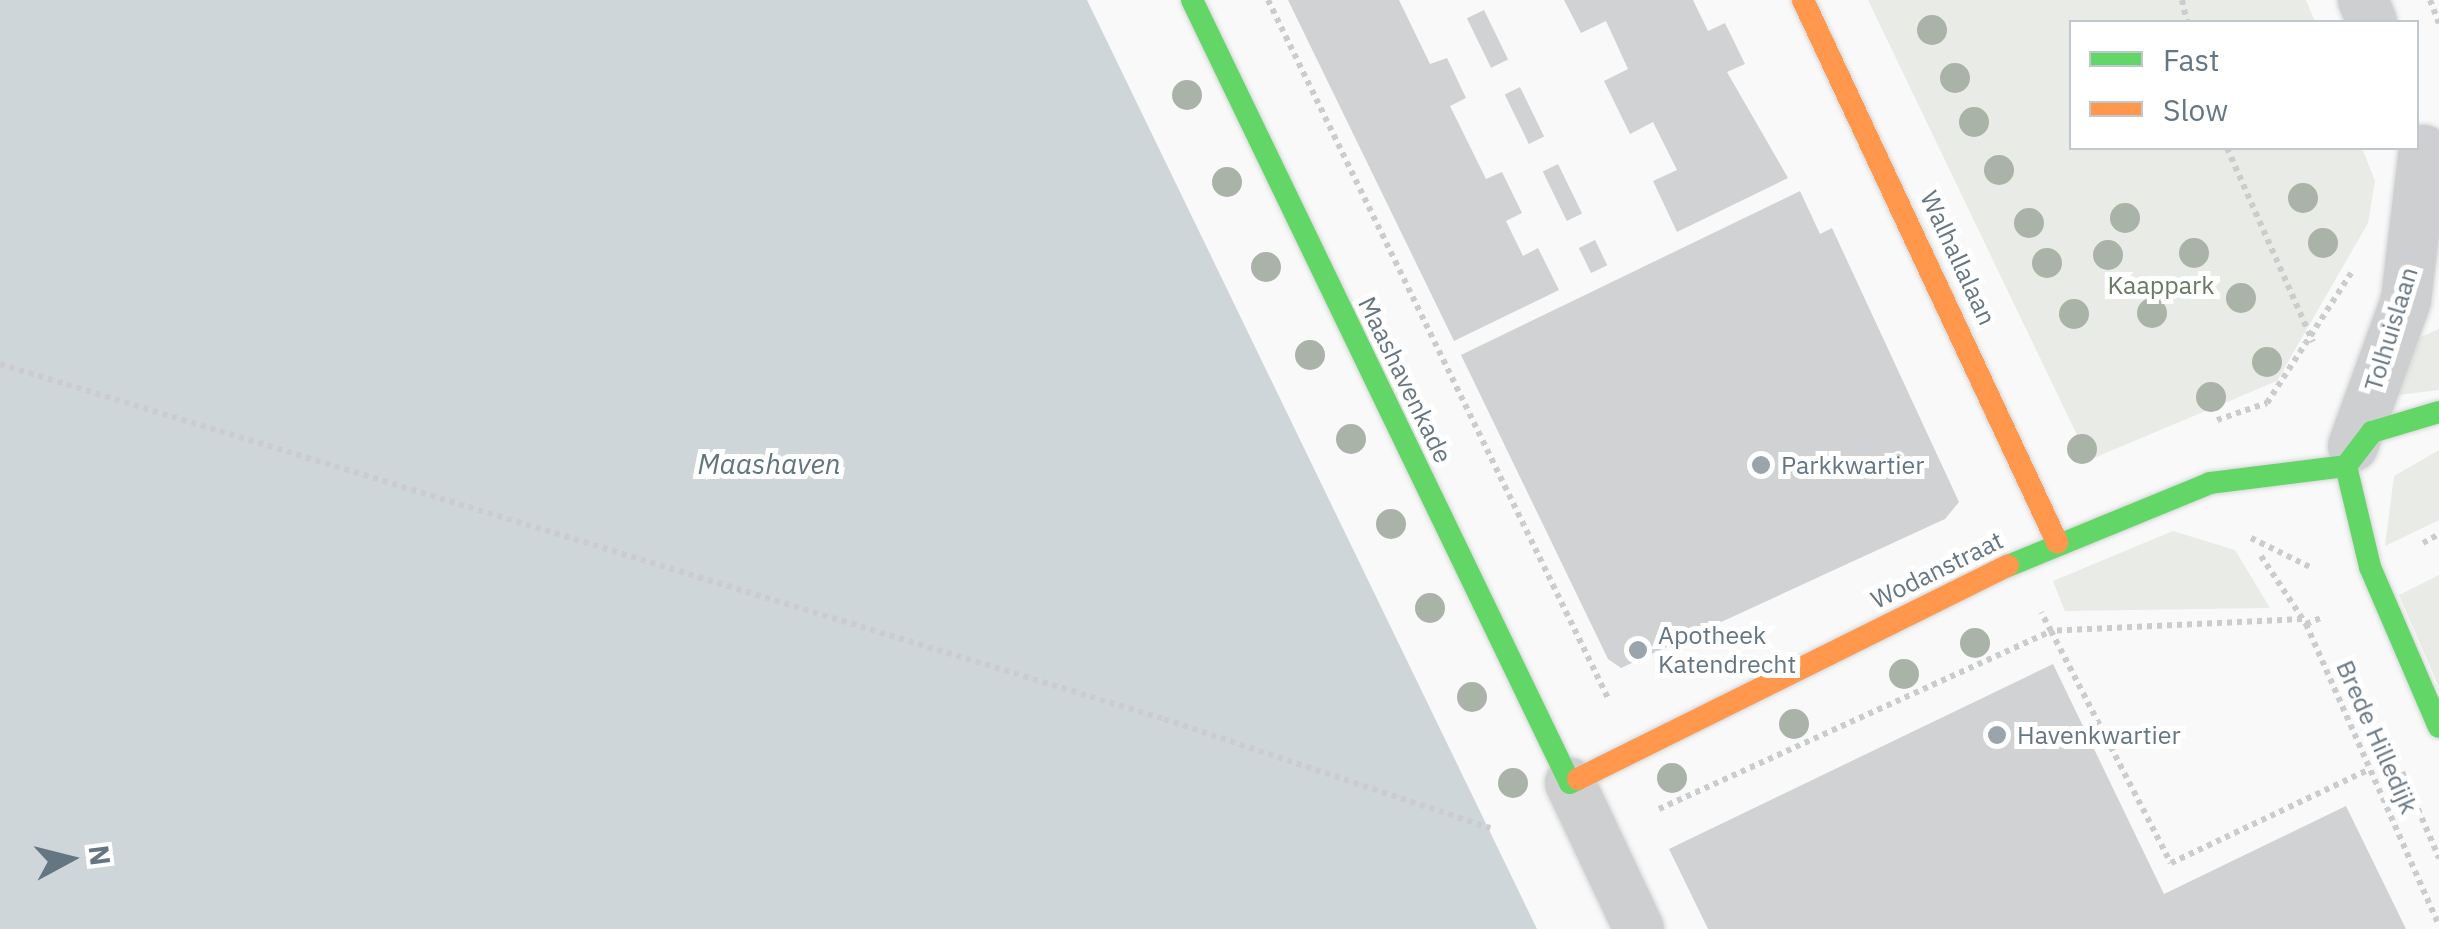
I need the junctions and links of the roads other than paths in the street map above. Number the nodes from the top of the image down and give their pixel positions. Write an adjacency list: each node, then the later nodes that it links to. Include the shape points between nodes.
1 (1192, 0): 8 (street, Maashavenkade)
2 (1803, 0): 6 (street, Walhallalaan)
3 (2426, 155): 5 (street, Tolhuislaan, via 2406,300)
4 (2439, 412): 5 (street, Tolhuislaan)
5 (2350, 456): 6 (street, Wodanstraat, via 2210,483); 7 (street, via 2370,567)
6 (2057, 542): 8 (street, Wodanstraat)
7 (2439, 727)
8 (1570, 782): 9 (street)
9 (1640, 929)

